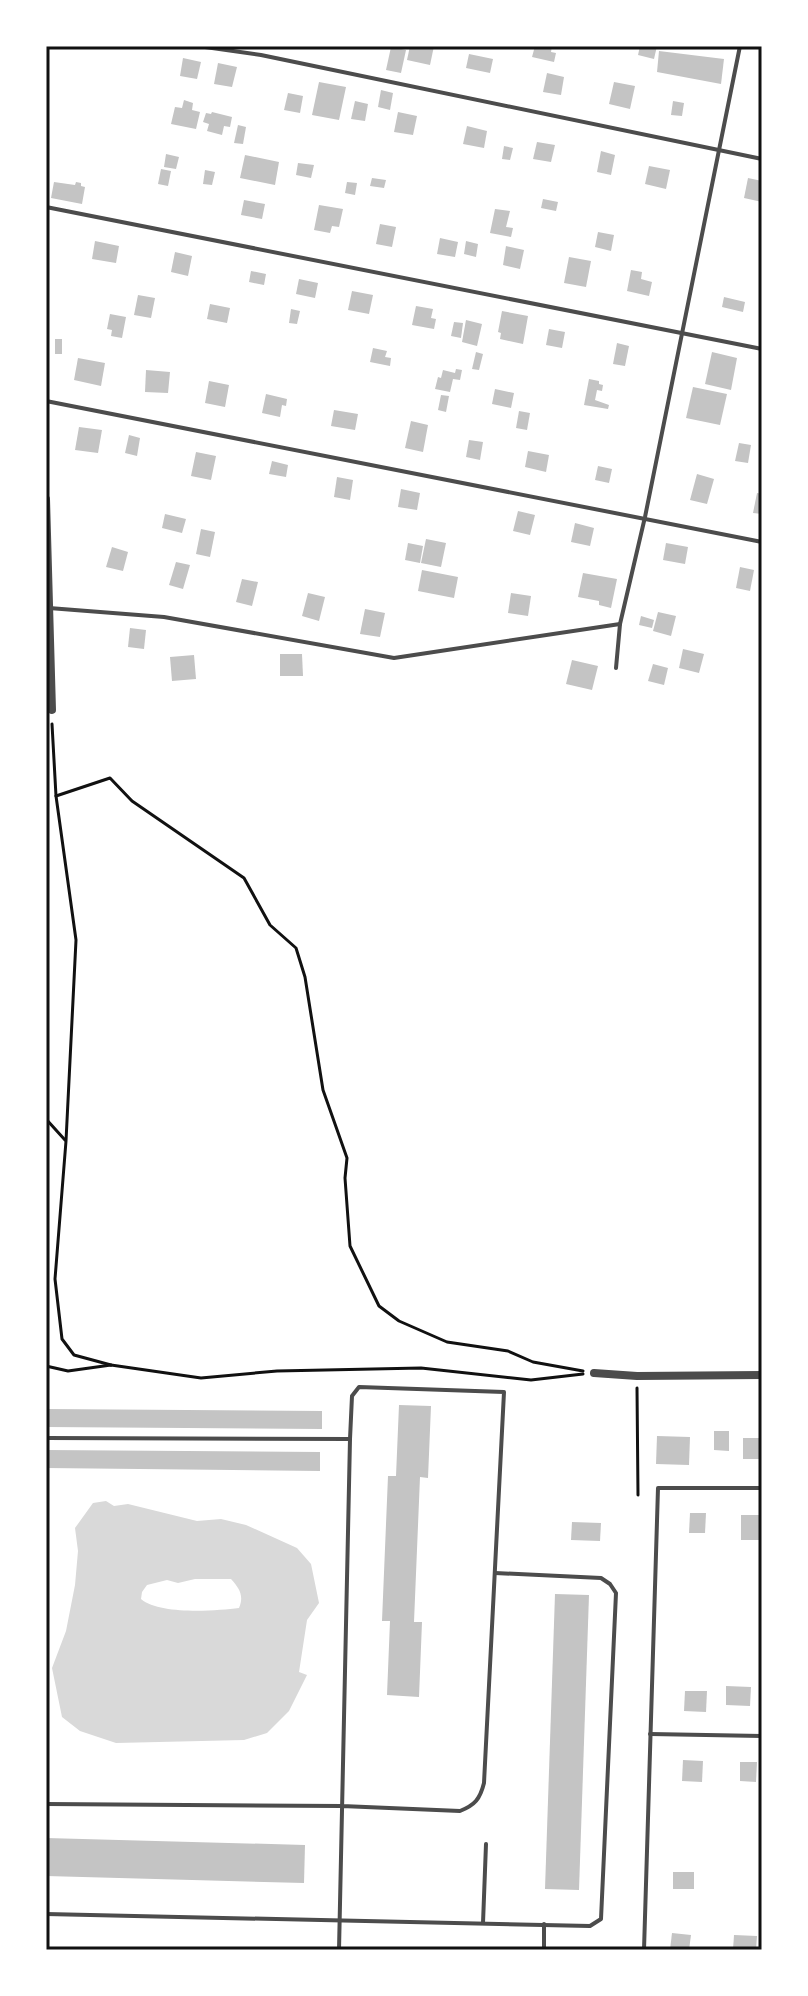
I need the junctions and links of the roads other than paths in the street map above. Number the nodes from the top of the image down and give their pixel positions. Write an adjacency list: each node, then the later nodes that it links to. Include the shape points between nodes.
1 (198, 46): 3 (lane)
2 (740, 46): 3 (lane)
3 (719, 150): 4 (lane); 6 (lane)
4 (762, 159)
5 (46, 207): 6 (lane)
6 (683, 332): 7 (lane); 10 (lane)
7 (762, 349)
8 (46, 401): 10 (lane)
9 (46, 499): 12 (street)
10 (645, 517): 11 (lane); 13 (lane)
11 (762, 542)
12 (48, 608): 13 (lane, via 164,617 394,658); 15 (street)
13 (620, 624): 14 (lane)
14 (616, 668)
15 (52, 710)
16 (594, 1373): 17 (street)
17 (762, 1375)
18 (46, 1438): 19 (lane)
19 (350, 1439): 21 (lane, via 352,1396 359,1387 504,1392); 25 (lane)
20 (762, 1488): 22 (lane, via 658,1488)
21 (495, 1573): 25 (lane, via 481,1797 460,1811); 30 (lane, via 601,1578 616,1593 601,1919 590,1926)
22 (650, 1734): 23 (lane); 33 (lane)
23 (762, 1736)
24 (46, 1804): 25 (lane)
25 (342, 1806): 28 (lane)
26 (486, 1844): 29 (lane)
27 (46, 1914): 28 (lane)
28 (341, 1919): 29 (lane); 31 (lane)
29 (483, 1923): 30 (lane)
30 (544, 1924): 32 (lane)
31 (339, 1950)
32 (544, 1950)
33 (644, 1950)

